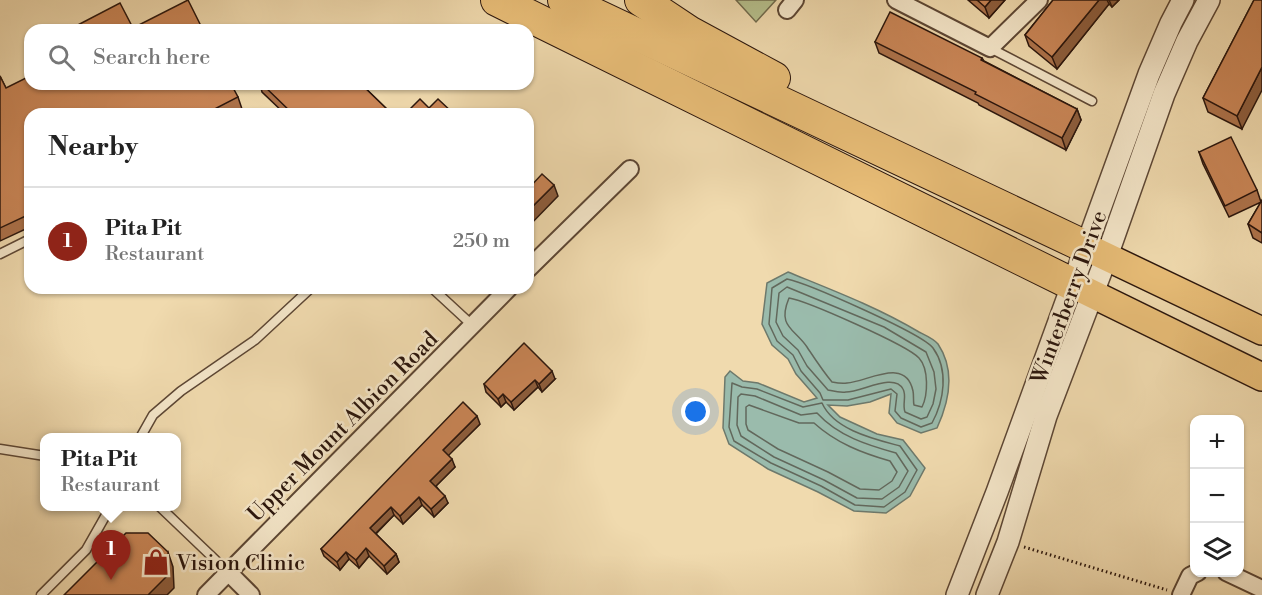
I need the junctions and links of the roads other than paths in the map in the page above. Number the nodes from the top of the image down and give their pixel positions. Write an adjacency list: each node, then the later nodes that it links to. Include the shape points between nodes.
1 (497, 0): 16 (highway)
2 (564, 0): 11 (highway)
3 (641, 0): 11 (highway, via 690,32 833,109)
4 (896, 0): 8 (street)
5 (1039, 0): 8 (street)
6 (1183, 0): 13 (street, Winterberry Drive, via 1149,74)
7 (1209, 0): 13 (street, Winterberry Drive, via 1187,41)
8 (990, 48): 9 (lane)
9 (1092, 101)
10 (630, 169): 15 (street)
11 (966, 191): 13 (highway)
12 (24, 242): 14 (lane)
13 (1096, 252): 16 (street, Winterberry Drive); 21 (main road)
14 (0, 254)
15 (534, 263)
16 (1082, 289): 22 (main road); 35 (street, Winterberry Drive); 36 (street, Winterberry Drive, via 1008,542)
17 (305, 294): 23 (lane, via 255,340 153,415)
18 (438, 294): 20 (lane)
19 (503, 294): 20 (street, Upper Mount Albion Road)
20 (472, 326): 28 (street, Upper Mount Albion Road)
21 (1262, 331)
22 (1262, 377)
23 (143, 433)
24 (0, 449): 25 (lane)
25 (40, 455)
26 (109, 511): 32 (lane, via 86,550)
27 (163, 511): 28 (lane)
28 (228, 572): 33 (street, Upper Mount Albion Road); 34 (street)
29 (1190, 576): 37 (street)
30 (1234, 577): 31 (street)
31 (1262, 590)
32 (41, 595)
33 (206, 595)
34 (251, 595)
35 (957, 595)
36 (987, 595)
37 (1182, 595)

